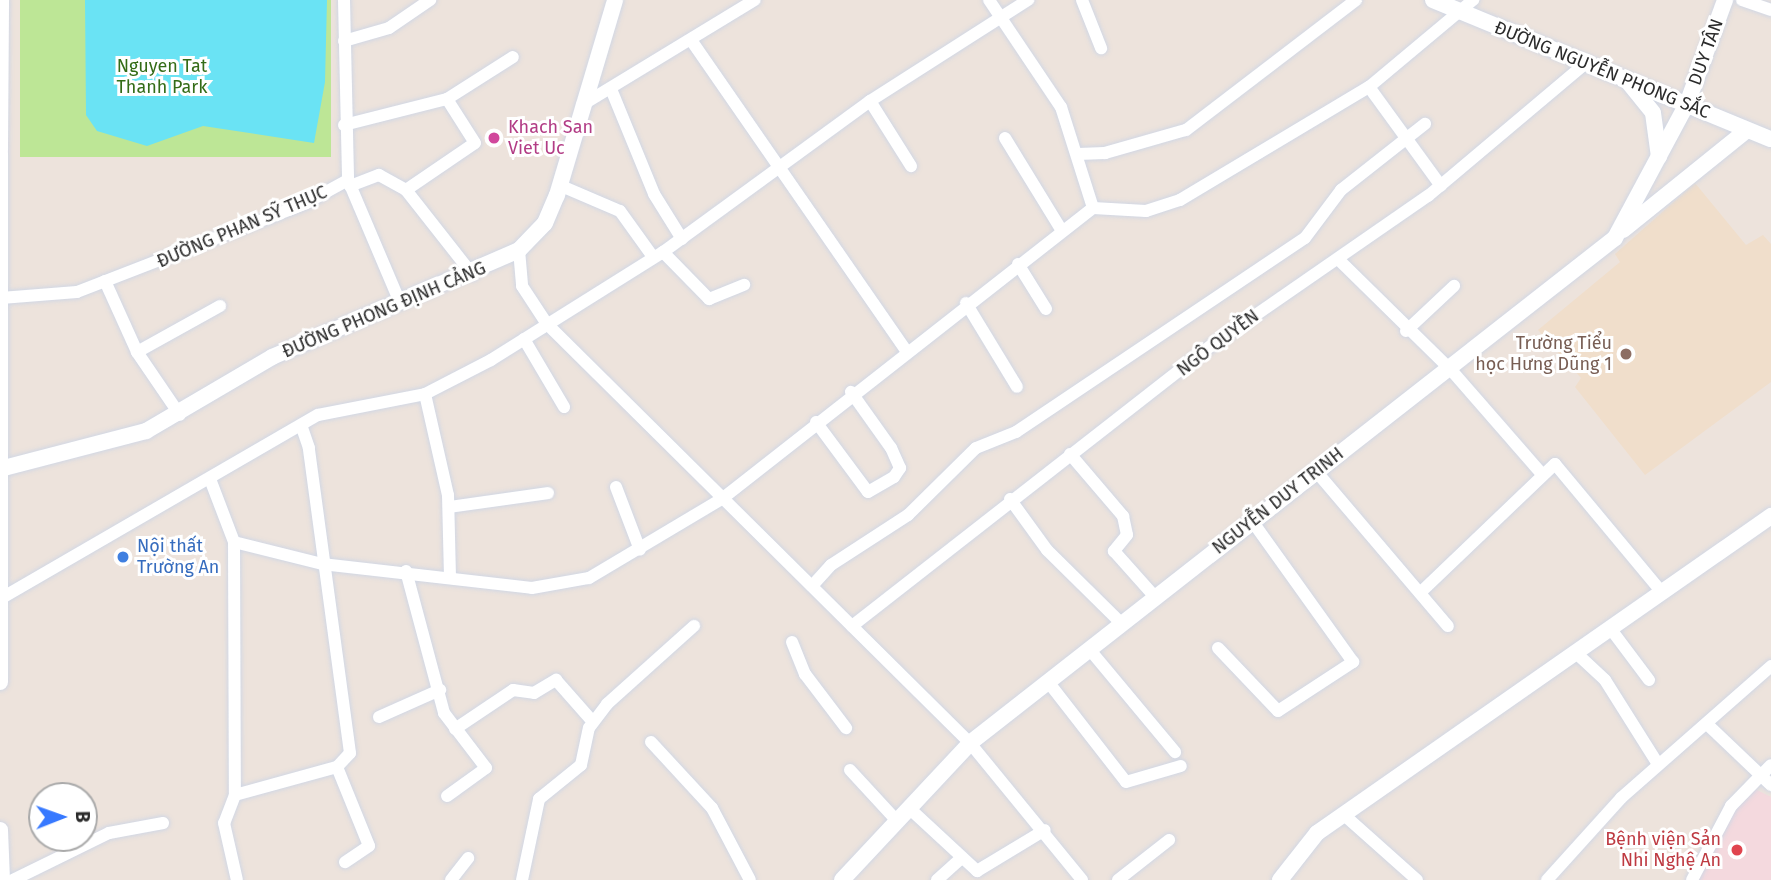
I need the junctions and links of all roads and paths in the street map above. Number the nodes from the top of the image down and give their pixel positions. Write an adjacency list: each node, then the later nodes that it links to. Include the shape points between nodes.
1 (1, 0): 35 (street)
2 (344, 0): 18 (street, ĐƯỜNG PHAN SỸ THỤC)
3 (430, 0): 18 (street, via 388,28)
4 (615, 0): 28 (street, ĐƯỜNG PHONG ĐỊNH CẢNG)
5 (755, 0): 17 (street)
6 (989, 0): 16 (street)
7 (1028, 0): 16 (street)
8 (1082, 0): 19 (street)
9 (1356, 0): 36 (street, via 1186,130 1105,153)
10 (1433, 0): 15 (street, ĐƯỜNG NGUYỄN PHONG SẮC)
11 (1474, 0): 15 (street)
12 (1725, 0): 27 (street, DUY TÂN)
13 (1742, 0): 14 (street)
14 (1771, 10)
15 (1460, 12): 21 (street, ĐƯỜNG NGUYỄN PHONG SẮC); 23 (street)
16 (999, 16): 26 (street); 36 (street, via 1061,107)
17 (691, 40): 24 (street); 38 (street)
18 (344, 41): 30 (street, ĐƯỜNG PHAN SỸ THỤC)
19 (1101, 48)
20 (513, 57): 25 (street)
21 (1586, 63): 22 (street, ĐƯỜNG NGUYỄN PHONG SẮC); 42 (street, NGÔ QUYỀN)
22 (1625, 78): 27 (street, ĐƯỜNG NGUYỄN PHONG SẮC); 37 (street, via 1653,113)
23 (1370, 87): 34 (street); 44 (street, via 1180,200 1146,211)
24 (611, 89): 28 (street); 47 (street, via 654,194)
25 (447, 99): 30 (street); 43 (street, via 475,143)
26 (870, 101): 38 (street); 39 (street)
27 (1686, 104): 31 (street, ĐƯỜNG NGUYỄN PHONG SẮC); 37 (street, NGUYỄN DUY TRINH)
28 (582, 105): 41 (street, ĐƯỜNG PHONG ĐỊNH CẢNG)
29 (1425, 124): 34 (street)
30 (344, 125): 40 (street, ĐƯỜNG PHAN SỸ THỤC)
31 (1747, 130): 33 (street, ĐƯỜNG NGUYỄN PHONG SẮC); 45 (street)
32 (1005, 138): 46 (street)
33 (1771, 139)
34 (1404, 140): 42 (street); 92 (street, via 1341,190 1305,237 1016,432 976,448 908,515 831,565)
35 (0, 151): 56 (street)
36 (1078, 154): 44 (street)
37 (1659, 160): 45 (street, NGUYỄN DUY TRINH)
38 (783, 166): 47 (street); 64 (street)
39 (911, 166)
40 (349, 183): 43 (street, via 379,175); 53 (street, ĐƯỜNG PHAN SỸ THỤC); 57 (street)
41 (559, 185): 48 (street, ĐƯỜNG PHONG ĐỊNH CẢNG, via 545,223); 49 (street, via 620,211)
42 (1441, 186): 50 (street, NGÔ QUYỀN)
43 (407, 190): 52 (street)
44 (1093, 208): 46 (street)
45 (1621, 231): 67 (street, NGUYỄN DUY TRINH)
46 (1062, 232): 51 (street)
47 (682, 239): 49 (street)
48 (519, 250): 52 (street, ĐƯỜNG PHONG ĐỊNH CẢNG); 61 (street, via 522,286)
49 (658, 255): 54 (street, via 709,299); 61 (street)
50 (1340, 261): 62 (street); 75 (street, NGÔ QUYỀN, via 1246,321)
51 (1018, 264): 58 (street); 60 (street)
52 (473, 275): 57 (street, ĐƯỜNG PHONG ĐỊNH CẢNG)
53 (104, 281): 56 (street, ĐƯỜNG PHAN SỸ THỤC, via 77,292); 65 (street)
54 (744, 285)
55 (1454, 286): 62 (street)
56 (1, 298): 66 (street)
57 (399, 300): 72 (street, ĐƯỜNG PHONG ĐỊNH CẢNG, via 272,357)
58 (966, 303): 64 (street); 68 (street)
59 (220, 306): 65 (street)
60 (1046, 309)
61 (547, 324): 63 (street); 82 (street)
62 (1406, 331): 67 (street)
63 (524, 339): 70 (street); 71 (street)
64 (906, 350): 69 (street)
65 (137, 352): 72 (street)
66 (0, 366): 76 (street)
67 (1452, 371): 77 (street, NGUYỄN DUY TRINH); 78 (street)
68 (1017, 387)
69 (851, 392): 73 (street); 73 (street, via 891,449 900,468 894,477 868,492)
70 (425, 394): 74 (street, via 340,408); 84 (street)
71 (564, 407)
72 (180, 415): 76 (street, ĐƯỜNG PHONG ĐỊNH CẢNG, via 111,443)
73 (816, 422): 82 (street)
74 (301, 425): 79 (street); 89 (street, via 309,448)
75 (1070, 454): 83 (street, NGÔ QUYỀN); 95 (street, via 1123,516 1127,535 1114,551)
76 (2, 469): 96 (street)
77 (1315, 470): 86 (street, NGUYỄN DUY TRINH); 93 (street)
78 (1541, 473): 93 (street); 94 (street, via 1555,464)
79 (210, 479): 87 (street); 96 (street)
80 (616, 487): 88 (street)
81 (548, 493): 84 (street)
82 (723, 498): 88 (street); 92 (street)
83 (1010, 499): 97 (street, via 1046,550); 99 (street, NGÔ QUYỀN)
84 (449, 507): 91 (street)
85 (1771, 516): 94 (street)
86 (1252, 521): 95 (street, NGUYỄN DUY TRINH); 103 (street, via 1353,662 1278,711)
87 (234, 542): 89 (street); 126 (street)
88 (640, 550): 91 (street, via 589,578 556,587)
89 (322, 564): 90 (street); 122 (street, via 349,746 347,760)
90 (406, 571): 91 (street); 110 (street)
91 (450, 576)
92 (812, 586): 99 (street)
93 (1422, 591): 100 (street)
94 (1661, 591): 101 (street)
95 (1155, 597): 97 (street, NGUYỄN DUY TRINH)
96 (2, 598): 108 (street)
97 (1122, 624): 104 (street, NGUYỄN DUY TRINH)
98 (694, 625): 112 (street)
99 (852, 626): 117 (street)
100 (1448, 626)
101 (1610, 628): 105 (street); 107 (street)
102 (792, 642): 114 (street, via 805,674)
103 (1218, 648)
104 (1090, 650): 109 (street, NGUYỄN DUY TRINH); 118 (street)
105 (1575, 652): 119 (street, via 1605,680); 129 (street)
106 (1771, 666): 113 (street)
107 (1649, 680)
108 (0, 682)
109 (1049, 683): 117 (street, NGUYỄN DUY TRINH); 121 (street, via 1126,782)
110 (440, 690): 111 (street); 115 (street)
111 (379, 717)
112 (593, 722): 115 (street, via 556,680 534,693 513,690); 143 (street, via 581,765 539,799)
113 (1708, 725): 119 (street); 124 (street)
114 (846, 728)
115 (455, 729): 127 (street, via 486,768)
116 (651, 742): 144 (street, via 712,808)
117 (971, 743): 128 (street, NGUYỄN DUY TRINH); 133 (street)
118 (1175, 752)
119 (1658, 764): 150 (street)
120 (1771, 765): 124 (street)
121 (1181, 766)
122 (337, 767): 126 (street); 137 (street, via 369,846)
123 (850, 770): 130 (street)
124 (1758, 777): 125 (street); 151 (street, via 1731,806)
125 (1771, 785)
126 (234, 794): 141 (street, via 224,823)
127 (447, 796)
128 (909, 808): 130 (street, NGUYỄN DUY TRINH); 136 (street)
129 (1343, 814): 148 (street, via 1303,845); 149 (street)
130 (897, 821): 145 (street, NGUYỄN DUY TRINH)
131 (163, 823): 140 (street, via 109,833)
132 (0, 830): 139 (street)
133 (1045, 830): 136 (street, via 984,871); 138 (street)
134 (1169, 840): 147 (street)
135 (468, 858): 142 (street)
136 (960, 859): 146 (street)
137 (345, 862)
138 (1078, 879)
139 (2, 880)
140 (13, 880)
141 (237, 880)
142 (451, 880)
143 (522, 880)
144 (750, 880)
145 (842, 880)
146 (937, 880)
147 (1118, 880)
148 (1280, 880)
149 (1417, 880)
150 (1547, 880)
151 (1692, 880)

